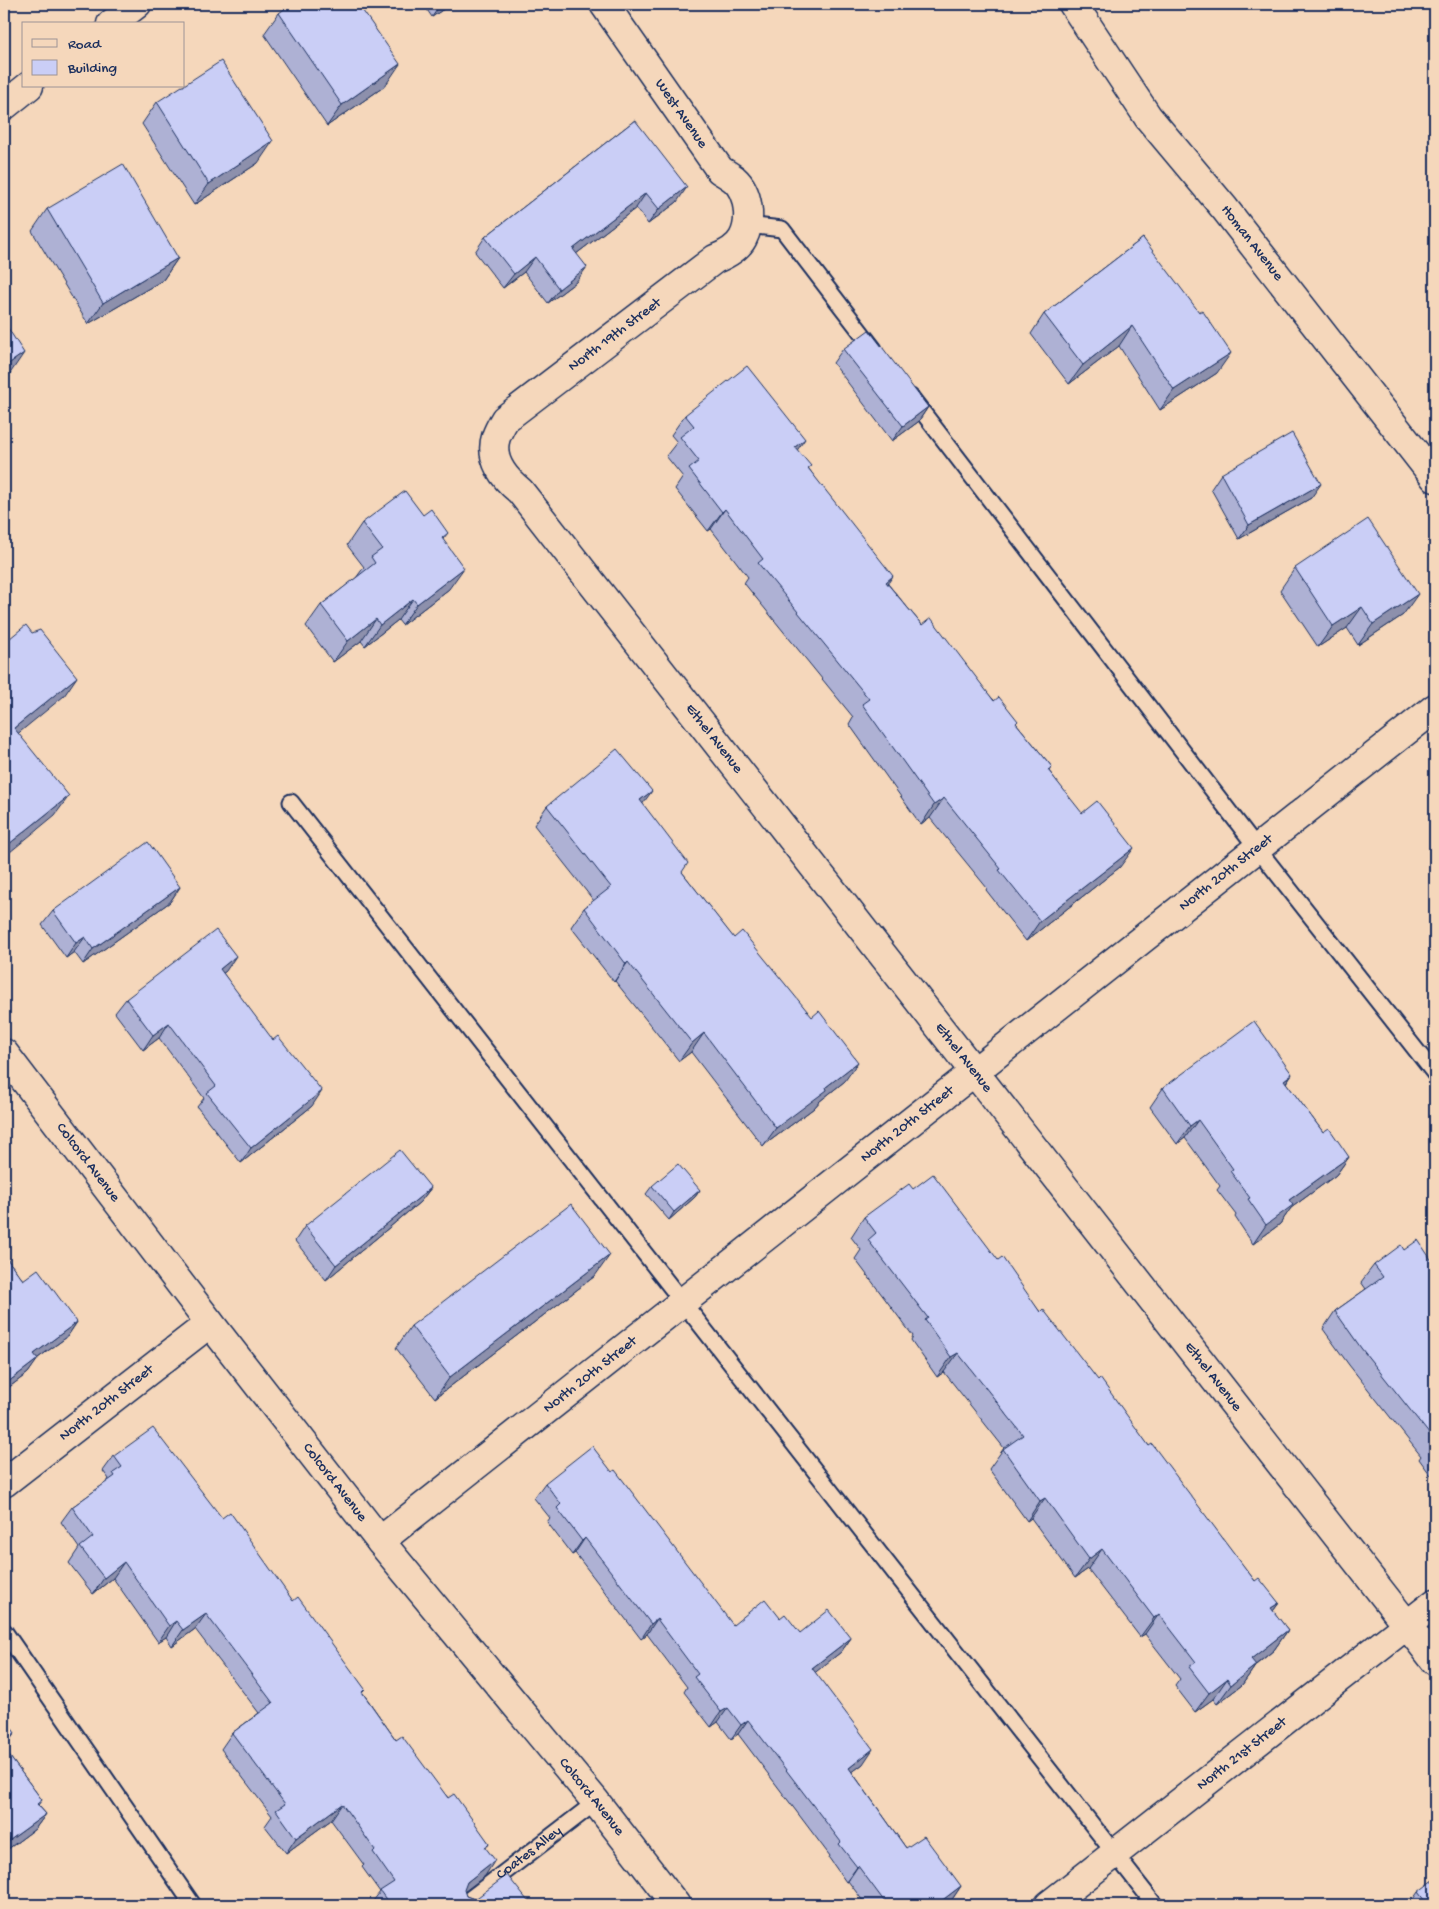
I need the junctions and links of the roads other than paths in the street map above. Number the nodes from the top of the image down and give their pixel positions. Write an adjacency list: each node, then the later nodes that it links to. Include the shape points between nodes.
1 (137, 4): 4 (street)
2 (604, 4): 7 (street, West Avenue, via 720,170 735,180 747,200)
3 (1073, 4): 11 (street, Homan Avenue, via 1148,117)
4 (114, 22)
5 (26, 88): 6 (street)
6 (4, 106)
7 (748, 224): 8 (lane, via 782,229); 10 (street, North 19th Street, via 743,239 727,254 715,259 505,419 496,436)
8 (884, 363)
9 (902, 386): 14 (lane)
10 (494, 453): 16 (street, Ethel Avenue, via 499,469 526,499)
11 (1435, 478)
12 (1435, 708): 14 (street, North 20th Street)
13 (291, 802): 18 (lane)
14 (1257, 848): 16 (street, North 20th Street); 17 (lane)
15 (4, 1053): 19 (street, Colcord Avenue)
16 (974, 1072): 18 (street, North 20th Street); 23 (street, Ethel Avenue)
17 (1435, 1074)
18 (683, 1302): 21 (street, North 20th Street); 27 (lane)
19 (210, 1323): 20 (street, North 20th Street); 21 (street, Colcord Avenue)
20 (4, 1482)
21 (380, 1541): 26 (street, Colcord Avenue)
22 (1435, 1603): 23 (street, North 21st Street)
23 (1407, 1625): 25 (street, Ethel Avenue); 27 (street, North 21st Street)
24 (4, 1631): 28 (lane)
25 (1435, 1661)
26 (596, 1802): 29 (lane, Coates Alley); 30 (street, Colcord Avenue)
27 (1115, 1854): 31 (street, North 21st Street); 32 (lane)
28 (194, 1905)
29 (462, 1905)
30 (676, 1905)
31 (1049, 1905)
32 (1156, 1905)

